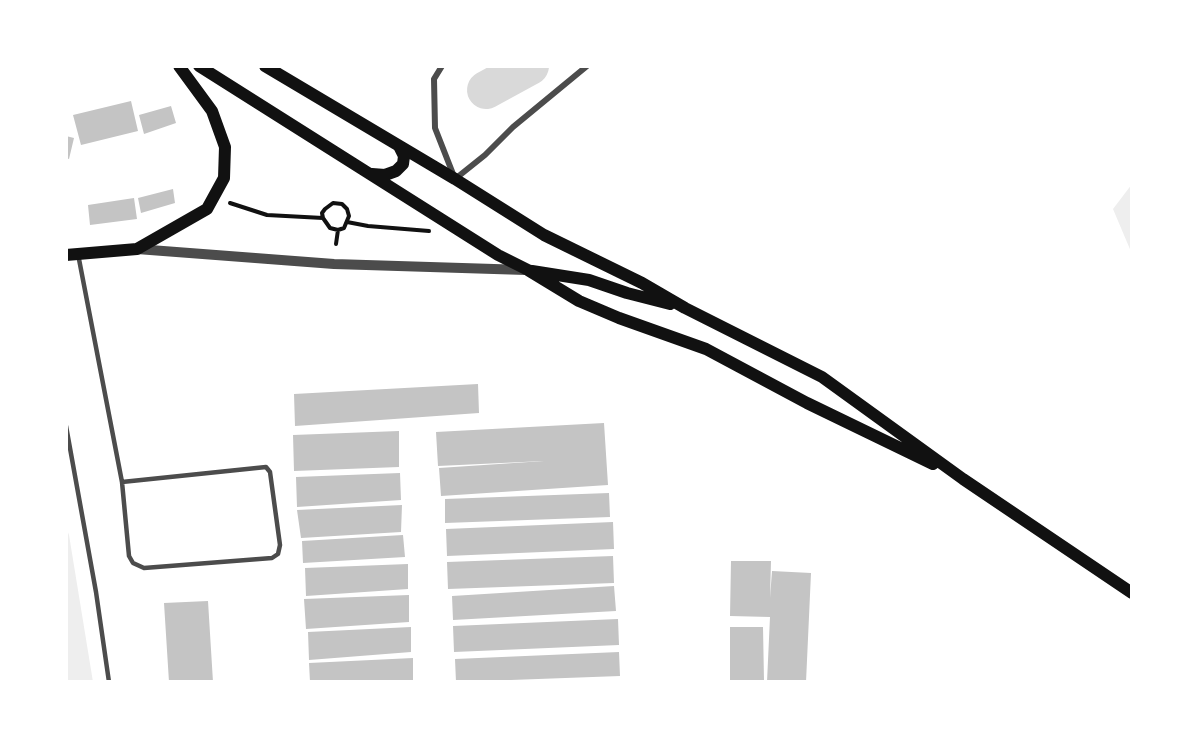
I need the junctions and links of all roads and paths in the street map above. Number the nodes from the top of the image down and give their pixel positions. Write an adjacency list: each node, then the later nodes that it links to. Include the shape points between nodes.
1 (179, 66): 15 (main road, via 212,111 225,147 224,178 207,209)
2 (199, 66): 7 (main road)
3 (265, 66): 6 (main road)
4 (442, 66): 8 (street, via 434,79 435,128)
5 (587, 66): 8 (street)
6 (399, 146): 7 (main road, via 404,156 396,171); 8 (main road)
7 (371, 174): 17 (main road)
8 (454, 179): 18 (main road, via 544,235)
9 (230, 203): 10 (path, via 267,215)
10 (323, 218): 11 (path, via 322,213 329,205 342,204 349,216); 12 (path, via 330,228)
11 (347, 222): 12 (path); 13 (path)
12 (338, 230): 14 (path)
13 (431, 231)
14 (336, 244)
15 (137, 249): 16 (main road); 17 (street, via 334,264)
16 (72, 255): 21 (lane)
17 (528, 270): 18 (main road, via 589,280); 20 (main road, via 579,301 706,349)
18 (686, 308): 20 (main road, via 822,377)
19 (66, 426): 23 (lane)
20 (963, 478): 22 (main road)
21 (122, 482): 21 (lane, via 129,556 133,563 144,568 272,558 278,554 270,472 266,467)
22 (1132, 593)
23 (109, 682)

